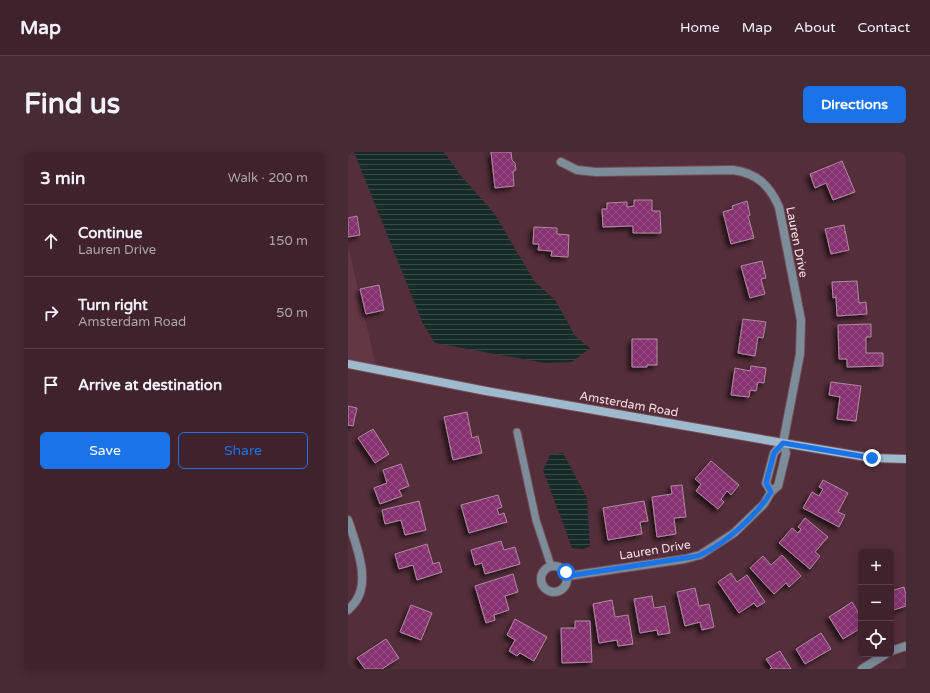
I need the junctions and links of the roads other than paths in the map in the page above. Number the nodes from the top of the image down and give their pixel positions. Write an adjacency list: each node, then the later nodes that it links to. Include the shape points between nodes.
1 (561, 162): 4 (street, Lauren Drive, via 577,170 596,172 740,171 755,176 773,194 779,207 800,320 800,354)
2 (348, 364): 4 (main road, Amsterdam Road)
3 (517, 432): 8 (lane, via 536,520)
4 (783, 443): 5 (main road, Amsterdam Road, via 872,458); 6 (street, Lauren Drive, via 786,454 778,486); 6 (street, Lauren Drive, via 774,453 766,483)
5 (906, 460)
6 (771, 492): 9 (street, Lauren Drive, via 764,504 734,533 700,555)
7 (348, 520): 10 (street, via 361,564 362,583 360,595)
8 (551, 566): 9 (street, via 556,565 563,569); 9 (street, via 544,570 541,579 547,590 560,591 567,584)
9 (568, 576)
10 (348, 610)
11 (906, 646): 12 (street)
12 (894, 651)
13 (881, 657): 14 (street)
14 (862, 669)

